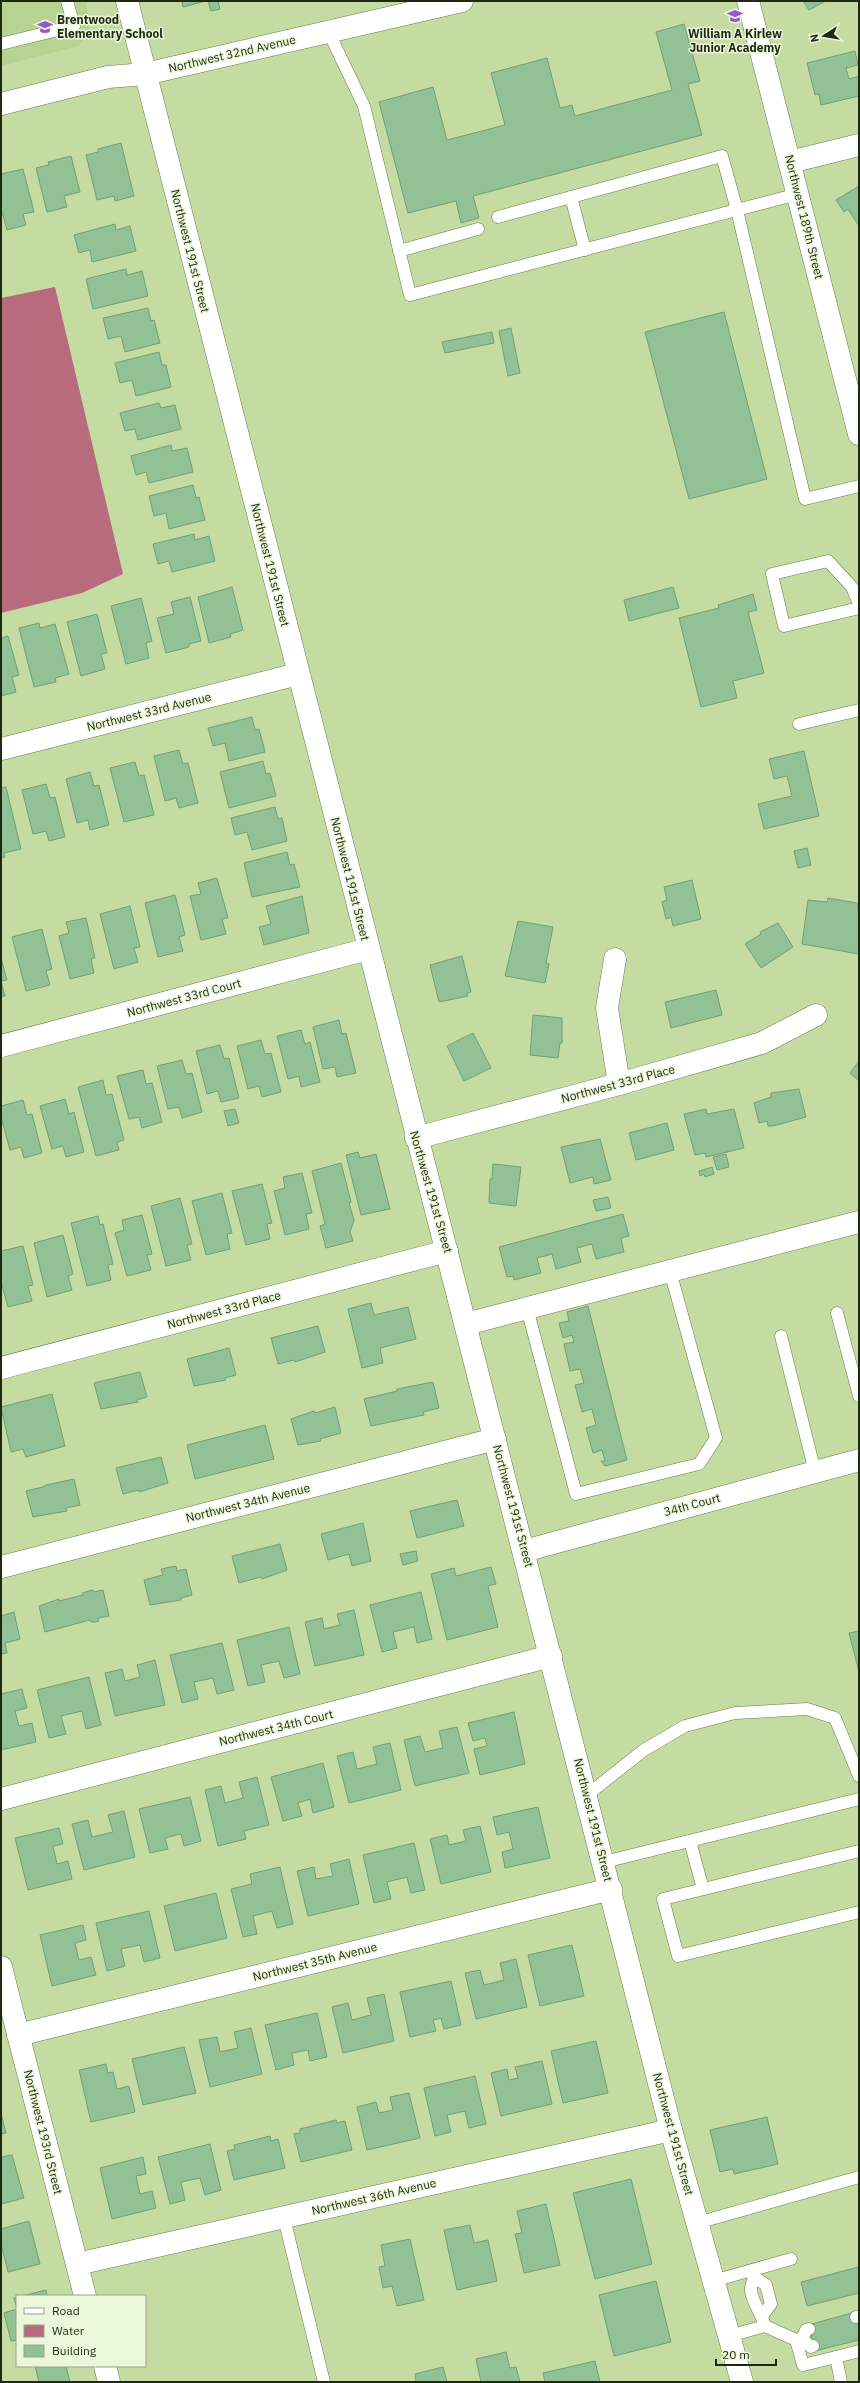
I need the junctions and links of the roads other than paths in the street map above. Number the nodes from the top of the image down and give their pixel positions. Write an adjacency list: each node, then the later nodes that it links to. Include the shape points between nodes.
1 (67, 1): 6 (lane, via 74,26)
2 (127, 1): 7 (street, Northwest 191st Street)
3 (462, 1): 5 (street, Northwest 32nd Avenue)
4 (748, 1): 10 (street, Northwest 189th Street)
5 (329, 33): 7 (street, Northwest 32nd Avenue); 17 (lane, via 364,106)
6 (1, 44)
7 (145, 74): 8 (street, Northwest 32nd Avenue, via 108,77); 23 (street, Northwest 191st Street)
8 (1, 104)
9 (859, 145): 10 (street)
10 (790, 162): 11 (street, Northwest 189th Street)
11 (798, 194): 13 (lane); 18 (street, Northwest 189th Street)
12 (571, 197): 13 (lane, via 722,156); 14 (lane); 16 (lane)
13 (737, 210): 16 (lane); 20 (lane, via 805,499)
14 (498, 217)
15 (478, 229): 17 (lane)
16 (586, 250): 17 (lane, via 410,295)
17 (400, 251)
18 (852, 379): 19 (street, Northwest 189th Street)
19 (859, 434)
20 (859, 486)
21 (859, 604): 22 (lane, via 852,587 828,561 772,574 784,626)
22 (859, 608)
23 (298, 674): 26 (street, Northwest 33rd Avenue); 27 (street, Northwest 191st Street)
24 (859, 710): 25 (lane)
25 (798, 724)
26 (1, 749)
27 (368, 949): 30 (street, Northwest 33rd Court); 32 (street, Northwest 191st Street)
28 (615, 959): 31 (street, via 607,1008)
29 (816, 1015): 31 (street, Northwest 33rd Place, via 762,1043)
30 (1, 1046)
31 (619, 1084): 32 (street, Northwest 33rd Place)
32 (416, 1138): 34 (street, Northwest 191st Street)
33 (859, 1222): 35 (street)
34 (448, 1251): 38 (street, Northwest 191st Street); 40 (street, Northwest 33rd Place)
35 (670, 1271): 36 (street); 36 (lane, via 716,1438 699,1464 576,1494)
36 (526, 1308): 38 (street)
37 (837, 1313): 41 (lane)
38 (466, 1324): 42 (street, Northwest 191st Street)
39 (780, 1336): 44 (lane)
40 (1, 1368)
41 (859, 1396)
42 (495, 1439): 45 (street, Northwest 191st Street); 46 (street, Northwest 34th Avenue)
43 (859, 1460): 44 (street, 34th Court)
44 (815, 1472): 45 (street, 34th Court)
45 (524, 1551): 47 (street, Northwest 191st Street)
46 (1, 1567)
47 (551, 1656): 49 (street, Northwest 191st Street); 50 (street, Northwest 34th Court)
48 (859, 1776): 49 (lane, via 836,1718 808,1709 735,1713 685,1726 644,1750)
49 (587, 1795): 54 (street, Northwest 191st Street)
50 (1, 1799)
51 (859, 1799): 52 (lane)
52 (690, 1840): 54 (lane); 56 (lane)
53 (859, 1851): 56 (lane)
54 (604, 1862): 55 (street, Northwest 191st Street)
55 (611, 1889): 59 (street, Northwest 35th Avenue); 60 (street, Northwest 191st Street)
56 (703, 1890): 57 (lane, via 663,1899 678,1956)
57 (859, 1912)
58 (1, 1967): 59 (street, Northwest 193rd Street)
59 (18, 2035): 65 (street, Northwest 193rd Street)
60 (671, 2130): 62 (street, Northwest 36th Avenue); 63 (street, Northwest 191st Street)
61 (859, 2177): 63 (lane)
62 (284, 2218): 65 (street, Northwest 36th Avenue); 77 (lane)
63 (697, 2223): 67 (street, Northwest 191st Street)
64 (792, 2259): 66 (lane)
65 (77, 2264): 68 (street, Northwest 193rd Street)
66 (754, 2274): 67 (lane); 69 (lane, via 751,2289 755,2306)
67 (713, 2281): 70 (street, Northwest 191st Street)
68 (85, 2295)
69 (764, 2321): 70 (lane); 71 (lane)
70 (729, 2336): 78 (street, Northwest 191st Street)
71 (802, 2336): 72 (lane, via 810,2347); 74 (lane, via 803,2366)
72 (813, 2346)
73 (859, 2351): 74 (lane)
74 (836, 2357): 79 (lane)
75 (105, 2367): 76 (street)
76 (109, 2382)
77 (324, 2382)
78 (742, 2382)
79 (841, 2382)

